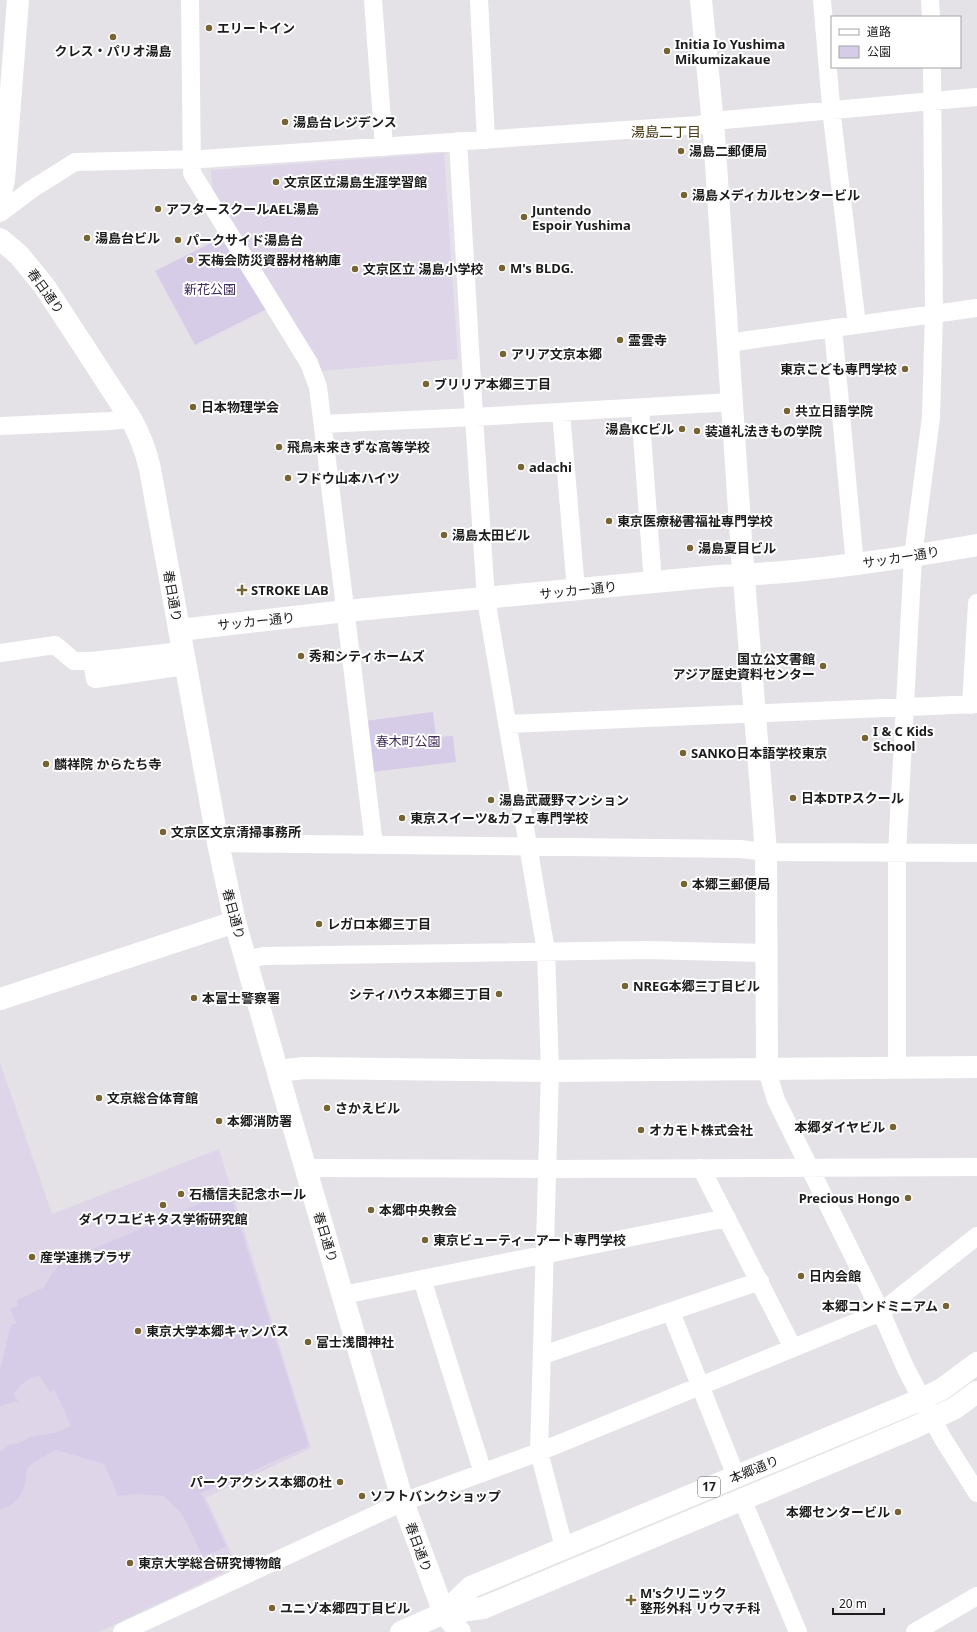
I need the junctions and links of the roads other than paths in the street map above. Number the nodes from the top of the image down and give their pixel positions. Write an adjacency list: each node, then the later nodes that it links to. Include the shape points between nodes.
1 (18, 0): 18 (main road, via 4,180)
2 (190, 0): 17 (street)
3 (373, 0): 16 (street)
4 (480, 0): 14 (street)
5 (701, 0): 13 (main road)
6 (822, 0): 12 (street)
7 (930, 0): 8 (street)
8 (931, 16)
9 (932, 68): 11 (street)
10 (977, 97): 11 (street)
11 (934, 101): 12 (street); 22 (street)
12 (832, 110): 13 (street); 23 (street)
13 (713, 121): 14 (street, via 699,125); 25 (main road)
14 (486, 140): 15 (street)
15 (458, 142): 16 (street); 29 (street)
16 (384, 146): 17 (street)
17 (191, 160): 19 (street, via 74,162); 31 (street, via 192,173 309,363 318,388)
18 (0, 196)
19 (0, 213)
20 (0, 239): 30 (main road, 春日通り, via 19,255 45,287)
21 (977, 308): 22 (street)
22 (934, 313): 23 (street); 34 (street, via 931,417)
23 (857, 325): 24 (street)
24 (833, 328): 25 (street); 35 (street)
25 (728, 343): 26 (main road)
26 (732, 402): 27 (street); 36 (main road)
27 (640, 408): 28 (street); 37 (street)
28 (561, 412): 29 (street); 38 (street)
29 (474, 417): 31 (street); 39 (street)
30 (131, 419): 32 (street); 42 (main road, 春日通り, via 139,433 150,469)
31 (323, 424): 41 (street)
32 (0, 426)
33 (977, 545): 34 (main road, サッカー通り)
34 (913, 556): 35 (main road, サッカー通り); 45 (street)
35 (855, 565): 36 (main road, サッカー通り)
36 (744, 575): 37 (main road, サッカー通り); 46 (main road)
37 (653, 582): 38 (main road, サッカー通り)
38 (576, 590): 39 (main road, サッカー通り)
39 (486, 599): 41 (main road, サッカー通り); 47 (street)
40 (977, 603): 44 (street)
41 (346, 611): 42 (main road, サッカー通り); 49 (street)
42 (182, 649): 43 (street, via 95,679 92,661 74,661 55,645); 48 (main road, 春日通り)
43 (0, 653)
44 (974, 705): 45 (street)
45 (905, 707): 46 (street); 52 (street)
46 (756, 713): 47 (street); 51 (main road)
47 (507, 724): 50 (street)
48 (218, 843): 49 (street); 54 (main road, 春日通り)
49 (374, 845): 50 (street)
50 (529, 848): 51 (street, via 747,849); 55 (street)
51 (766, 852): 52 (street); 56 (main road)
52 (897, 852): 53 (street); 59 (street)
53 (977, 853)
54 (235, 922): 57 (main road, 春日通り); 58 (main road)
55 (546, 951): 56 (street); 57 (street, via 264,956); 63 (street)
56 (766, 953): 61 (main road)
57 (246, 960): 62 (main road, 春日通り)
58 (0, 999)
59 (897, 1067): 60 (main road); 61 (main road)
60 (977, 1067)
61 (767, 1070): 63 (main road); 64 (street, via 776,1100)
62 (278, 1071): 63 (main road, via 304,1068); 66 (main road, 春日通り)
63 (550, 1071): 68 (street)
64 (809, 1167): 65 (street); 67 (street); 76 (street)
65 (977, 1167)
66 (306, 1168): 68 (street); 74 (main road, 春日通り)
67 (701, 1168): 68 (street); 69 (street)
68 (548, 1169): 71 (street)
69 (727, 1218): 71 (street); 73 (street)
70 (977, 1236): 76 (street)
71 (544, 1254): 72 (street); 78 (street)
72 (422, 1279): 74 (street); 85 (street)
73 (760, 1281): 75 (street); 77 (street)
74 (343, 1295): 89 (main road, 春日通り)
75 (671, 1312): 78 (street); 80 (street)
76 (881, 1312): 77 (street); 82 (street)
77 (793, 1348): 80 (street)
78 (543, 1355): 84 (street)
79 (977, 1363): 82 (main road, 本郷通り / 17, via 942,1389)
80 (700, 1386): 84 (street); 86 (street)
81 (977, 1392): 83 (main road, 本郷通り / 17, via 955,1408)
82 (922, 1399): 83 (street); 86 (main road, 本郷通り / 17)
83 (933, 1419): 87 (street); 88 (main road, 本郷通り / 17)
84 (539, 1452): 85 (street); 90 (street)
85 (483, 1472): 89 (street)
86 (736, 1476): 90 (main road, 本郷通り / 17)
87 (977, 1493)
88 (742, 1499): 92 (main road, 本郷通り / 17); 96 (street)
89 (403, 1502): 92 (main road, 春日通り); 93 (street)
90 (564, 1547): 92 (main road, 本郷通り / 17, via 471,1586)
91 (977, 1596): 97 (street)
92 (446, 1623): 94 (main road, 本郷通り / 17); 95 (main road, 春日通り)
93 (122, 1632)
94 (401, 1632)
95 (460, 1632)
96 (798, 1632)
97 (916, 1632)

